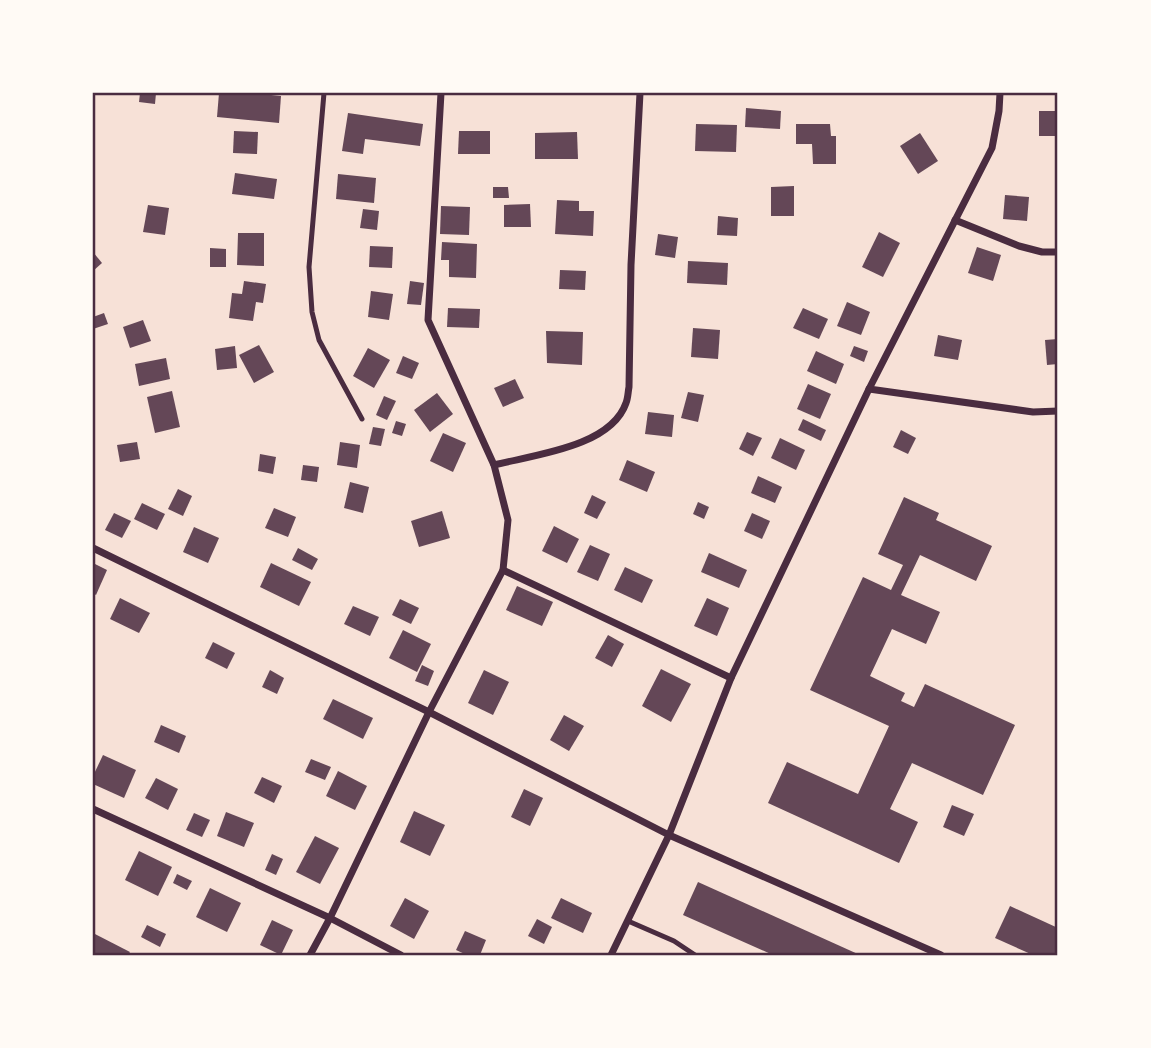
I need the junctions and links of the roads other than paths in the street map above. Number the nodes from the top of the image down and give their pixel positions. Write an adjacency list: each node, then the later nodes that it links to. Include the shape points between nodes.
1 (324, 93): 9 (lane, via 309,267 312,312 319,340)
2 (441, 93): 10 (street, via 428,320)
3 (640, 93): 10 (street, via 626,404 615,422 597,436)
4 (1000, 93): 5 (street, via 992,148)
5 (955, 220): 6 (street, via 1019,246); 7 (street)
6 (1058, 252)
7 (869, 389): 8 (street, via 1033,412); 13 (street)
8 (1058, 411)
9 (362, 419)
10 (494, 464): 12 (street, via 508,520)
11 (93, 548): 14 (street)
12 (503, 570): 13 (street); 14 (street)
13 (731, 678): 16 (street)
14 (429, 712): 16 (street); 17 (street)
15 (93, 808): 17 (street)
16 (669, 835): 18 (street); 23 (street)
17 (330, 919): 19 (street); 20 (street)
18 (628, 921): 21 (street); 22 (lane)
19 (310, 955)
20 (401, 955)
21 (611, 955)
22 (695, 955)
23 (941, 955)

